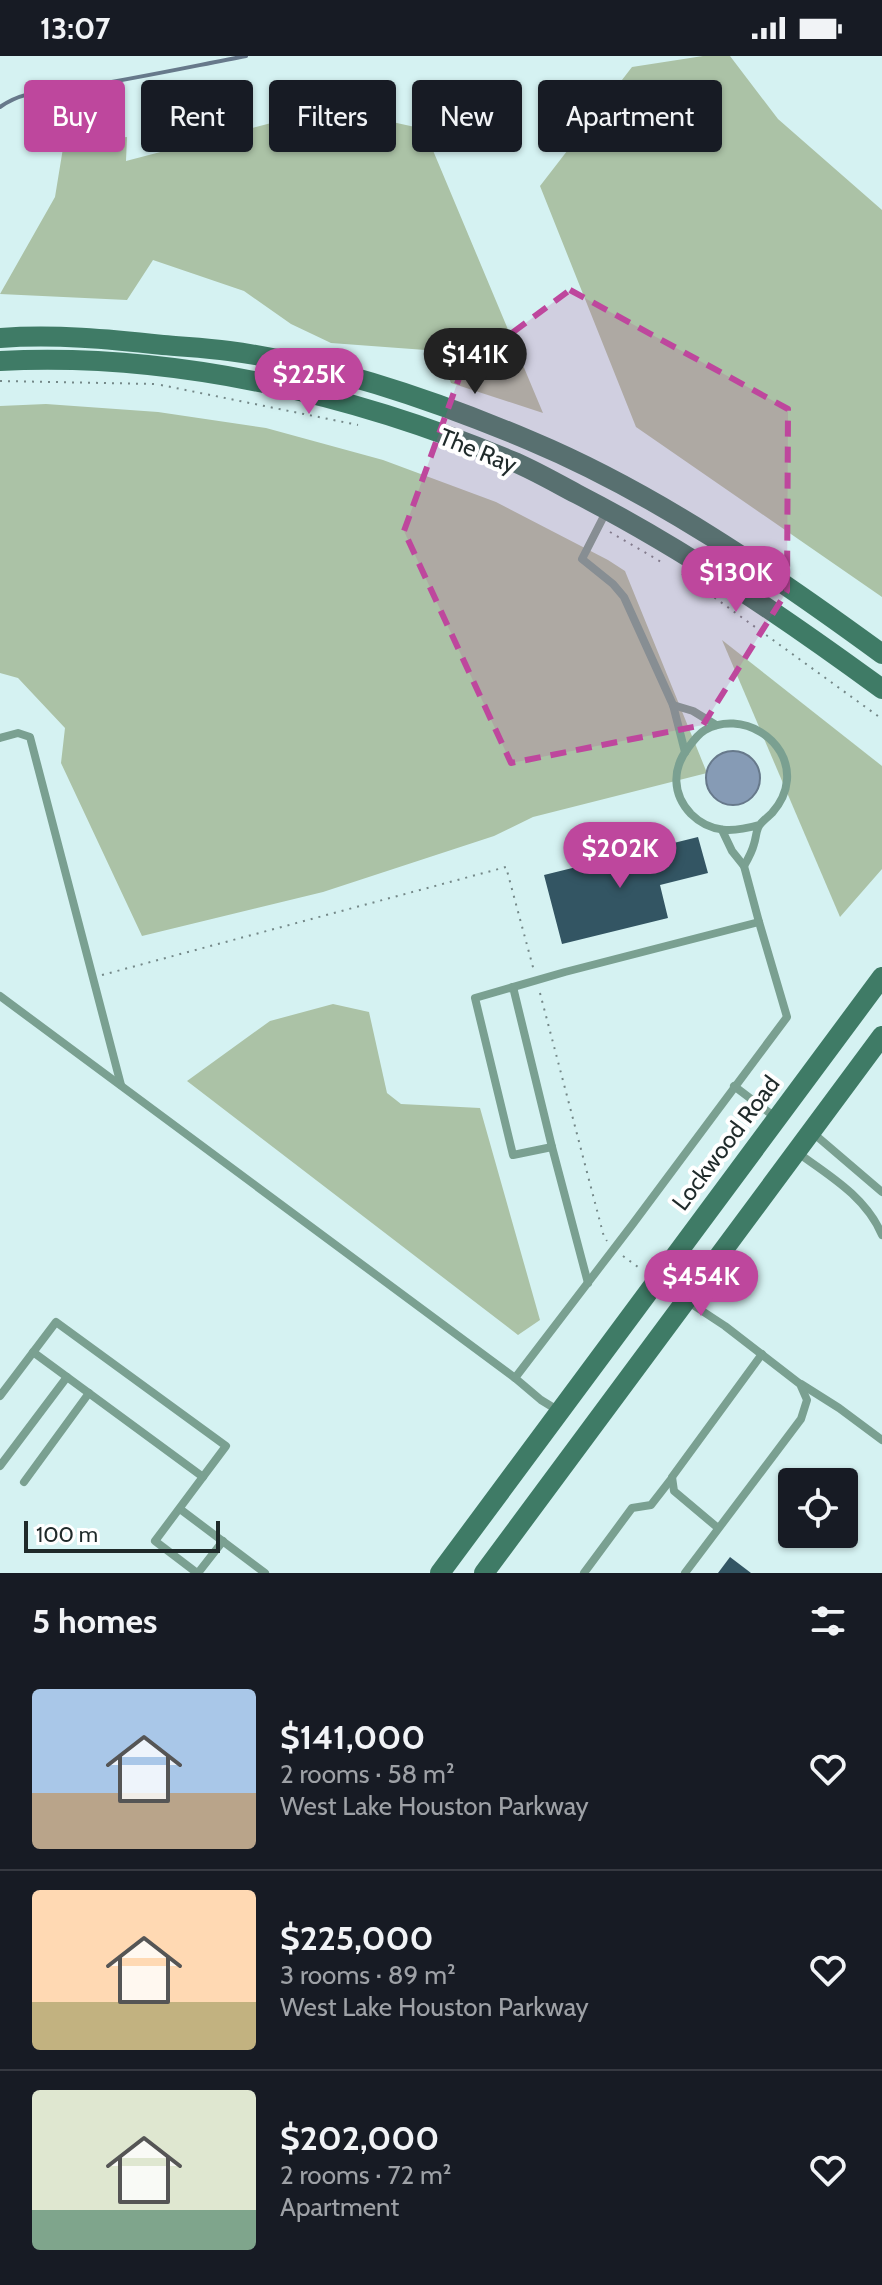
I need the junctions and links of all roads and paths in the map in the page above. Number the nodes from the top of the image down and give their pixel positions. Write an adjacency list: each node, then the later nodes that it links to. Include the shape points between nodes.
1 (0, 338): 8 (main road, via 40,335 232,351 423,400 532,441 620,485 723,543)
2 (0, 361): 5 (main road, via 47,359 162,368 275,384 397,417 514,461)
3 (0, 381): 4 (path, via 156,384)
4 (363, 426)
5 (603, 518): 6 (path); 9 (main road, via 630,521); 10 (lane, via 582,559 624,597)
6 (667, 565)
7 (681, 573): 11 (path)
8 (882, 654)
9 (882, 689)
10 (673, 705): 12 (lane); 14 (lane)
11 (882, 719)
12 (716, 725): 14 (lane, via 704,730); 15 (lane, via 755,729 775,742 785,759 784,793)
13 (0, 738): 19 (lane, via 18,733 30,737)
14 (685, 752): 16 (lane, via 677,773 681,801 698,820)
15 (759, 825): 16 (lane); 17 (lane)
16 (722, 830): 17 (lane)
17 (744, 866): 18 (lane)
18 (759, 922): 21 (lane); 26 (lane, via 787,1017)
19 (93, 977): 21 (path, via 506,867); 25 (lane)
20 (882, 977): 27 (main road, Lockwood Road)
21 (537, 980): 22 (lane); 33 (path, via 604,1237)
22 (513, 987): 29 (lane); 29 (lane, via 475,998 513,1155)
23 (0, 996): 25 (lane)
24 (882, 1036): 28 (main road)
25 (121, 1086): 40 (lane)
26 (734, 1086): 27 (lane); 33 (lane)
27 (775, 1120): 28 (main road); 30 (main road); 44 (main road, Lockwood Road)
28 (812, 1132): 30 (main road); 31 (lane)
29 (552, 1147): 35 (lane)
30 (797, 1152): 32 (lane, via 849,1190); 36 (main road)
31 (882, 1192)
32 (882, 1235)
33 (614, 1250): 34 (path); 35 (lane)
34 (638, 1267)
35 (588, 1283): 40 (lane)
36 (687, 1301): 38 (lane); 56 (main road)
37 (33, 1352): 39 (lane); 43 (lane); 47 (lane, via 56,1322 226,1446)
38 (762, 1354): 41 (lane); 48 (lane)
39 (67, 1377): 42 (lane); 46 (lane)
40 (515, 1378): 44 (lane)
41 (800, 1384): 45 (lane); 51 (lane, via 807,1400 801,1419)
42 (89, 1393): 47 (lane); 49 (lane)
43 (0, 1396)
44 (559, 1412): 55 (main road, Lockwood Road)
45 (882, 1440)
46 (0, 1466)
47 (203, 1477): 50 (lane)
48 (672, 1477): 51 (lane, via 674,1491); 57 (lane, via 651,1505 632,1508)
49 (24, 1482)
50 (180, 1509): 52 (lane); 53 (lane, via 155,1541)
51 (718, 1528): 58 (lane)
52 (223, 1541): 53 (lane); 54 (lane)
53 (198, 1573)
54 (265, 1573)
55 (440, 1573)
56 (484, 1573)
57 (584, 1573)
58 (685, 1573)

